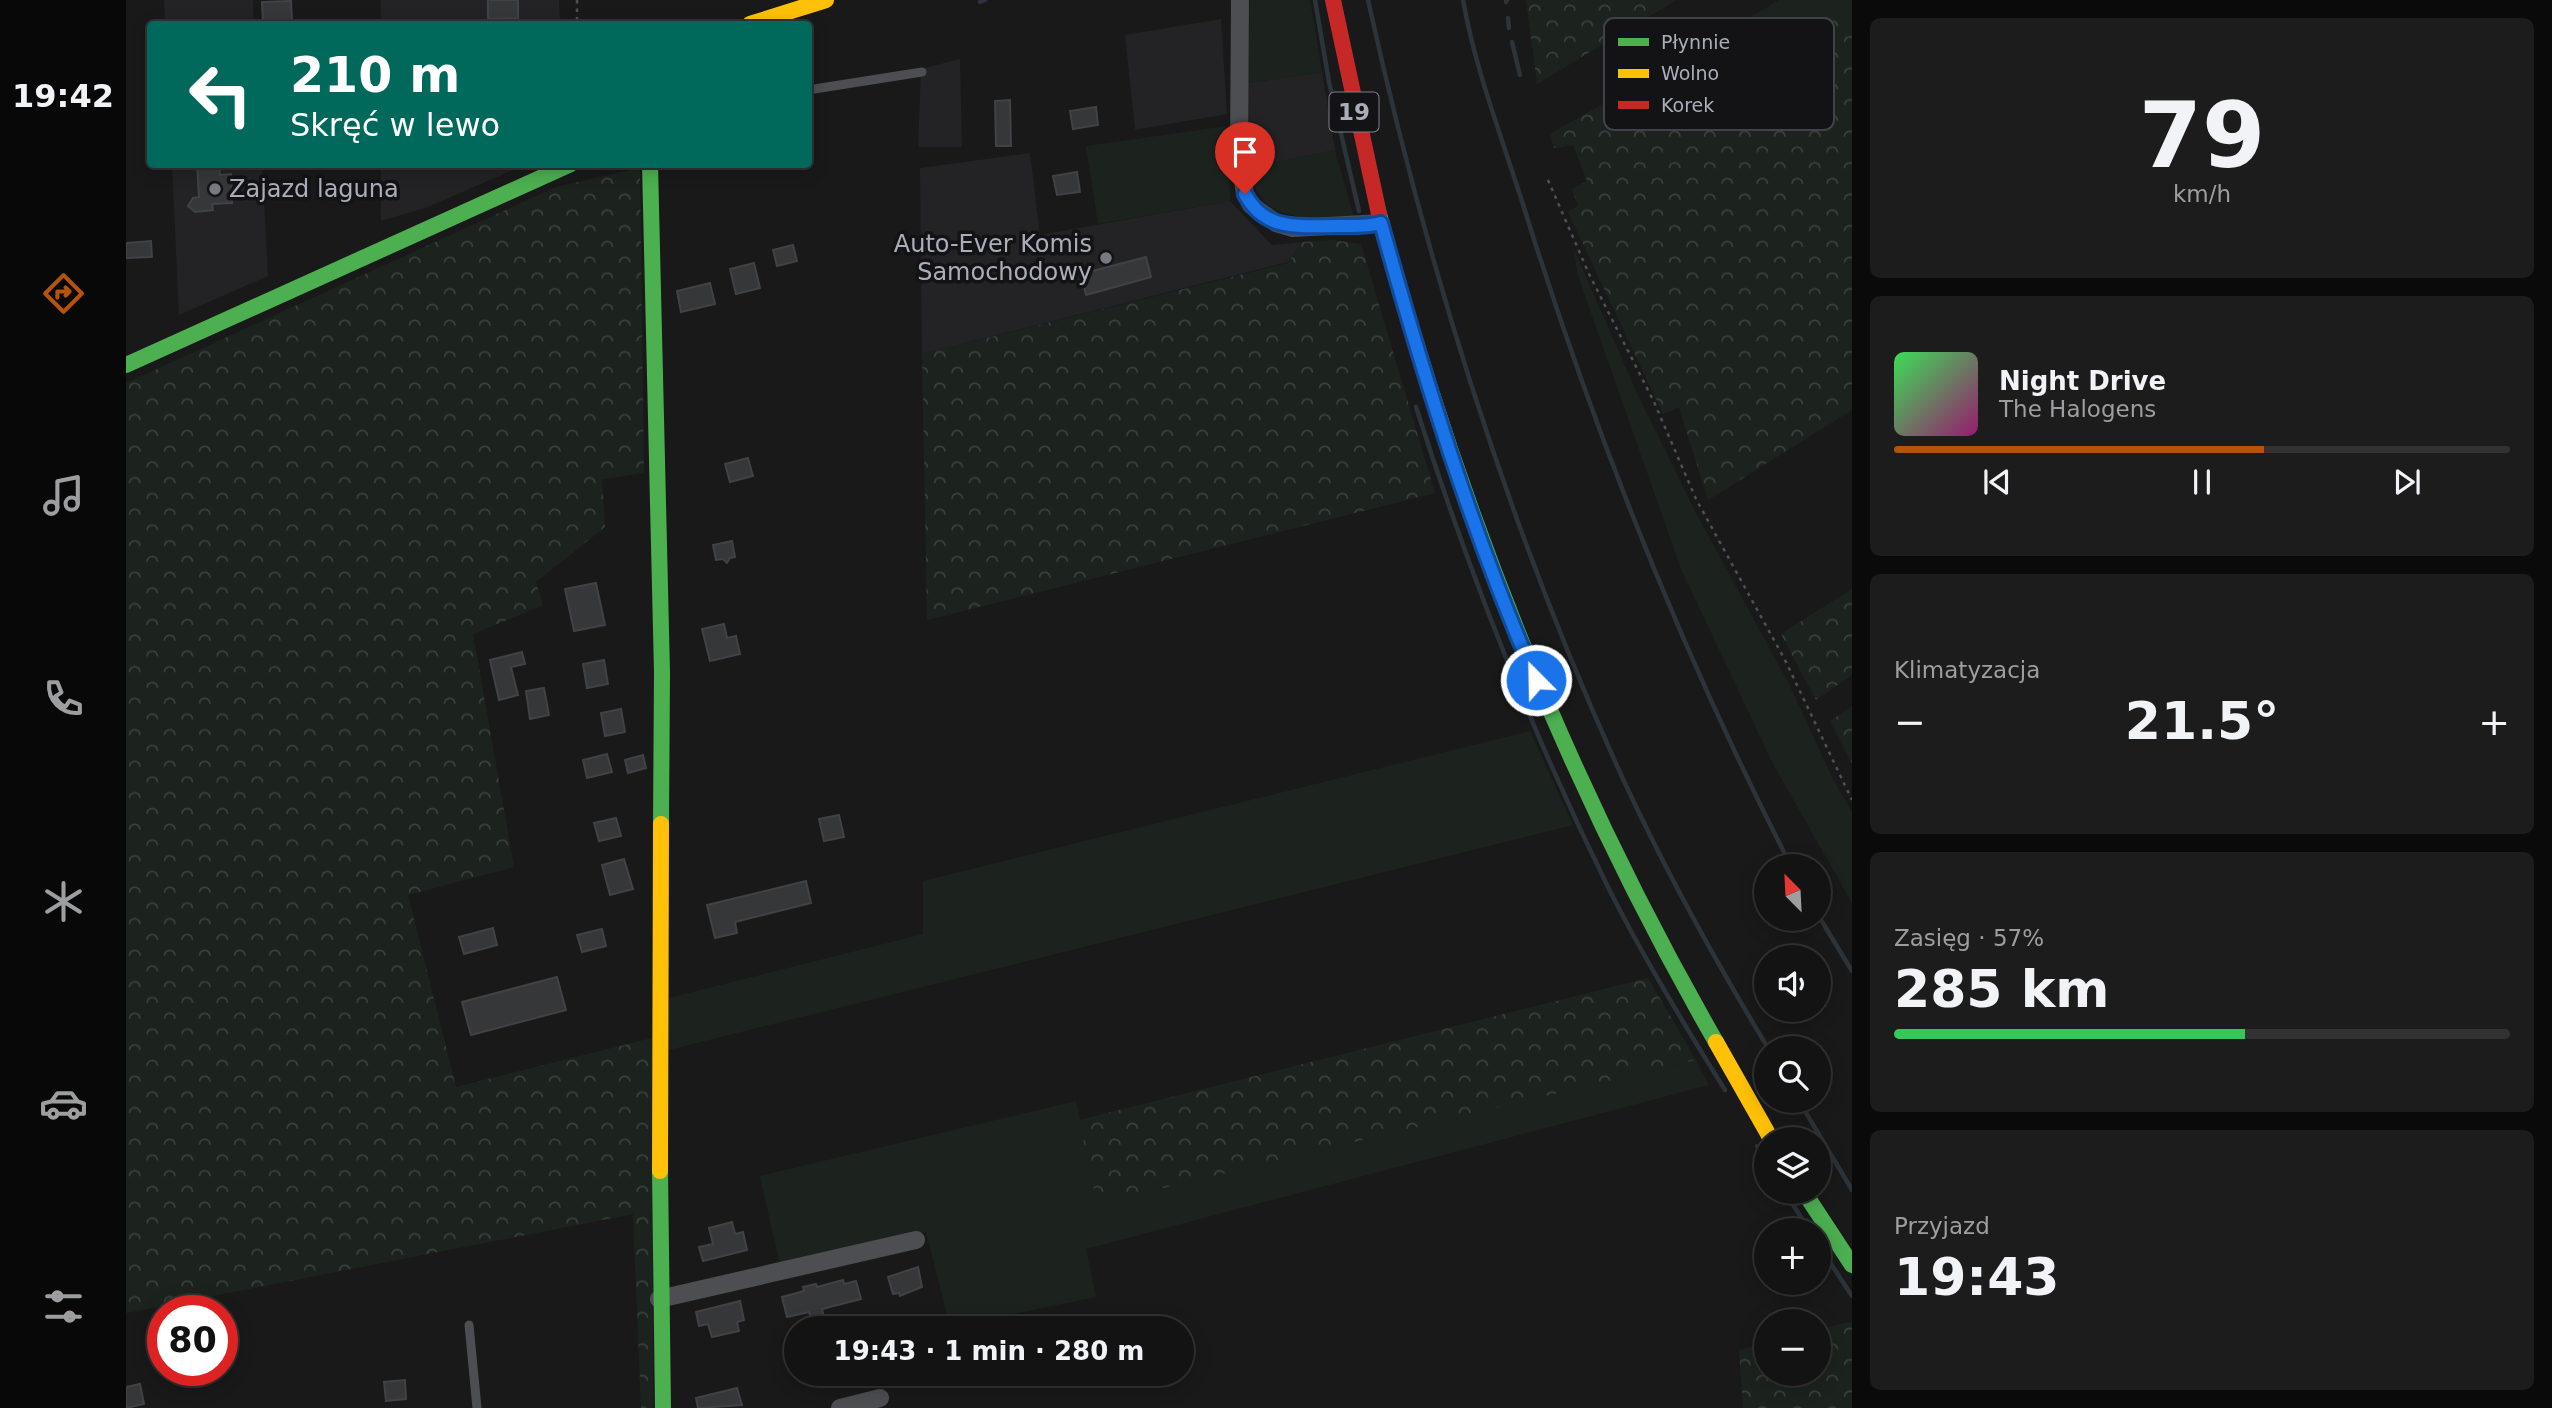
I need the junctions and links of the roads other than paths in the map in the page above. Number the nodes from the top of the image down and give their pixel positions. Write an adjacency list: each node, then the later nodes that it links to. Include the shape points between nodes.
1 (826, 0): 4 (main road)
2 (1240, 0): 9 (street, via 1240,154 1245,194 1251,205 1276,223 1293,228)
3 (1333, 0): 9 (main road, 19)
4 (760, 21)
5 (922, 72): 6 (lane)
6 (812, 89)
7 (562, 168): 10 (main road)
8 (650, 168): 15 (main road, via 662,672)
9 (1381, 223): 11 (main road, 19, via 1469,508 1525,656 1606,838)
10 (126, 365)
11 (1764, 1127)
12 (1812, 1204): 14 (main road)
13 (916, 1240): 15 (street)
14 (1852, 1265)
15 (659, 1298): 19 (main road)
16 (469, 1325): 18 (lane)
17 (880, 1398): 20 (street)
18 (477, 1408)
19 (663, 1408)
20 (839, 1408)

